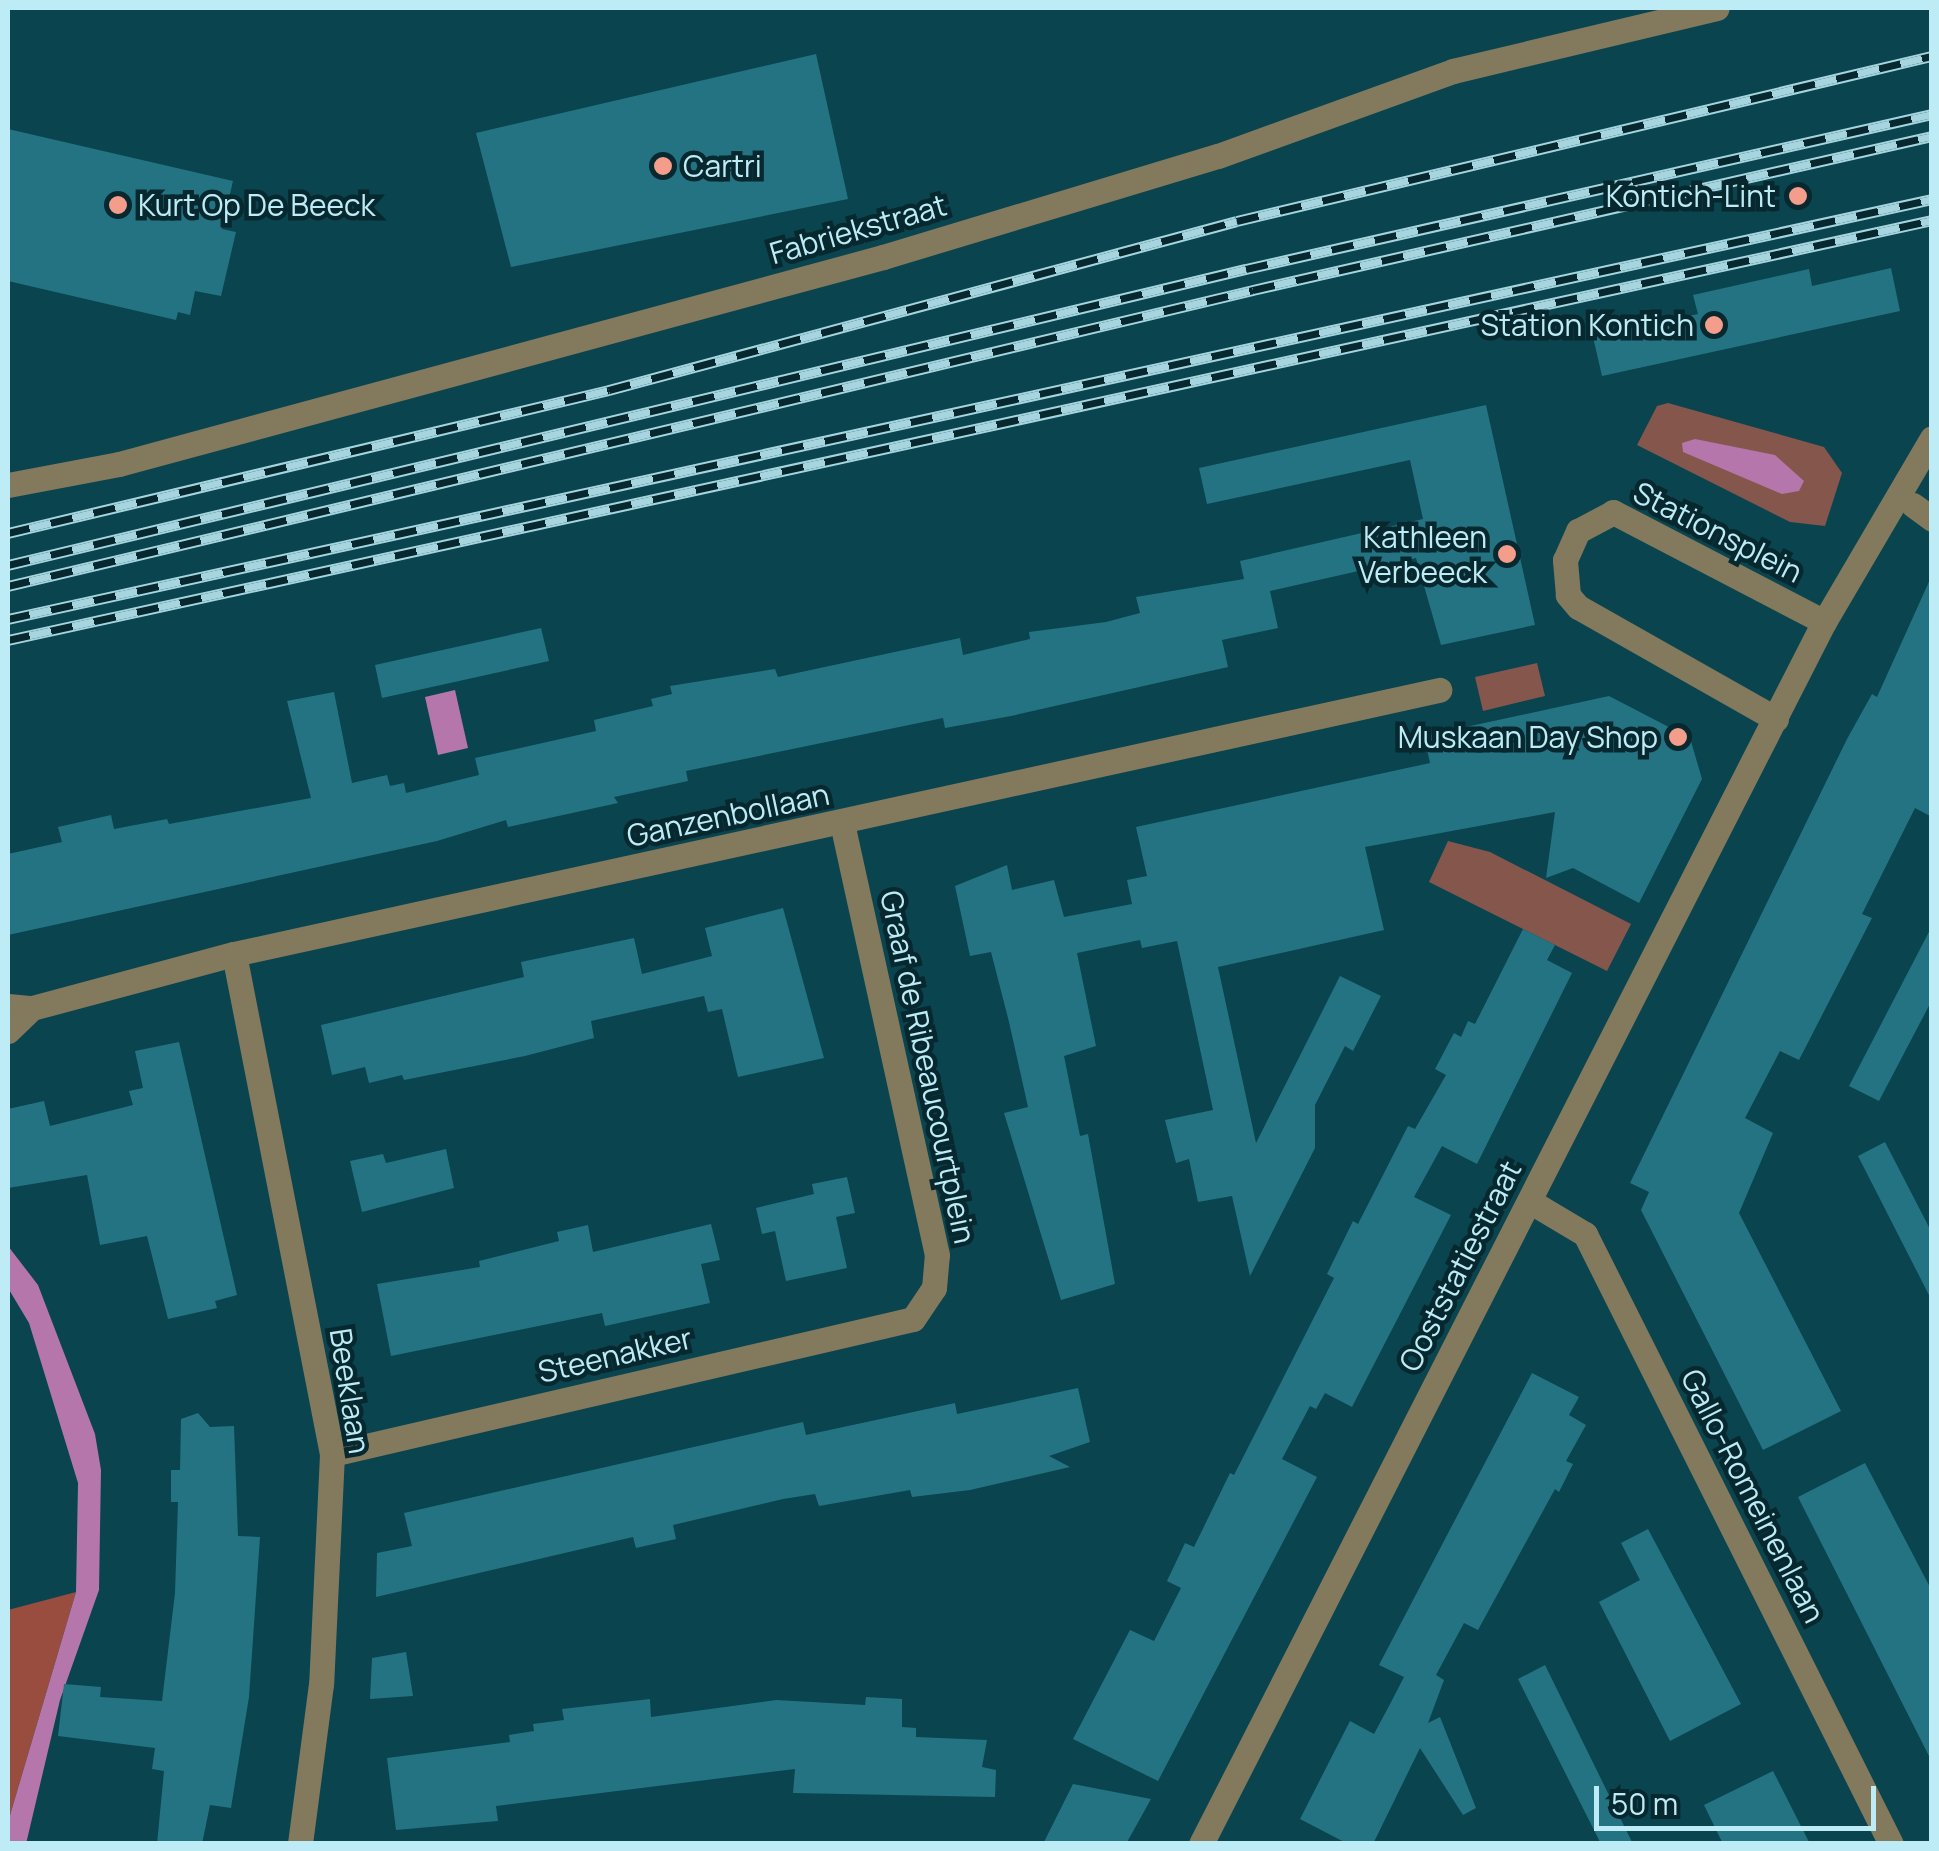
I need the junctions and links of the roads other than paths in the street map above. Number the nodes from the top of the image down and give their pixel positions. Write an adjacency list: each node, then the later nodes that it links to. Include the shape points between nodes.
1 (1717, 8): 3 (street, Fabriekstraat, via 1454,71 1218,156 884,257 119,464)
2 (1932, 438): 4 (street, Stationsplein)
3 (8, 486)
4 (1824, 622): 6 (street, Stationsplein); 6 (street, Stationsplein, via 1613,512 1578,531 1565,560 1568,594 1613,631)
5 (1439, 690): 7 (street, Ganzenbollaan)
6 (1776, 719): 11 (street, Ooststatiestraat)
7 (842, 823): 8 (street, Ganzenbollaan); 12 (street, Graaf de Ribeaucourtplein, via 938,1255 934,1288)
8 (234, 954): 9 (street, Ganzenbollaan); 13 (street, Beeklaan)
9 (20, 1007): 10 (street, Ganzenbollaan)
10 (8, 1030)
11 (1531, 1202): 15 (street, Ooststatiestraat); 16 (street, Gallo-Romeinenlaan, via 1585,1234)
12 (912, 1319): 13 (street, Steenakker)
13 (332, 1454): 14 (street, Beeklaan, via 320,1684)
14 (300, 1844)
15 (1202, 1844)
16 (1892, 1844)

